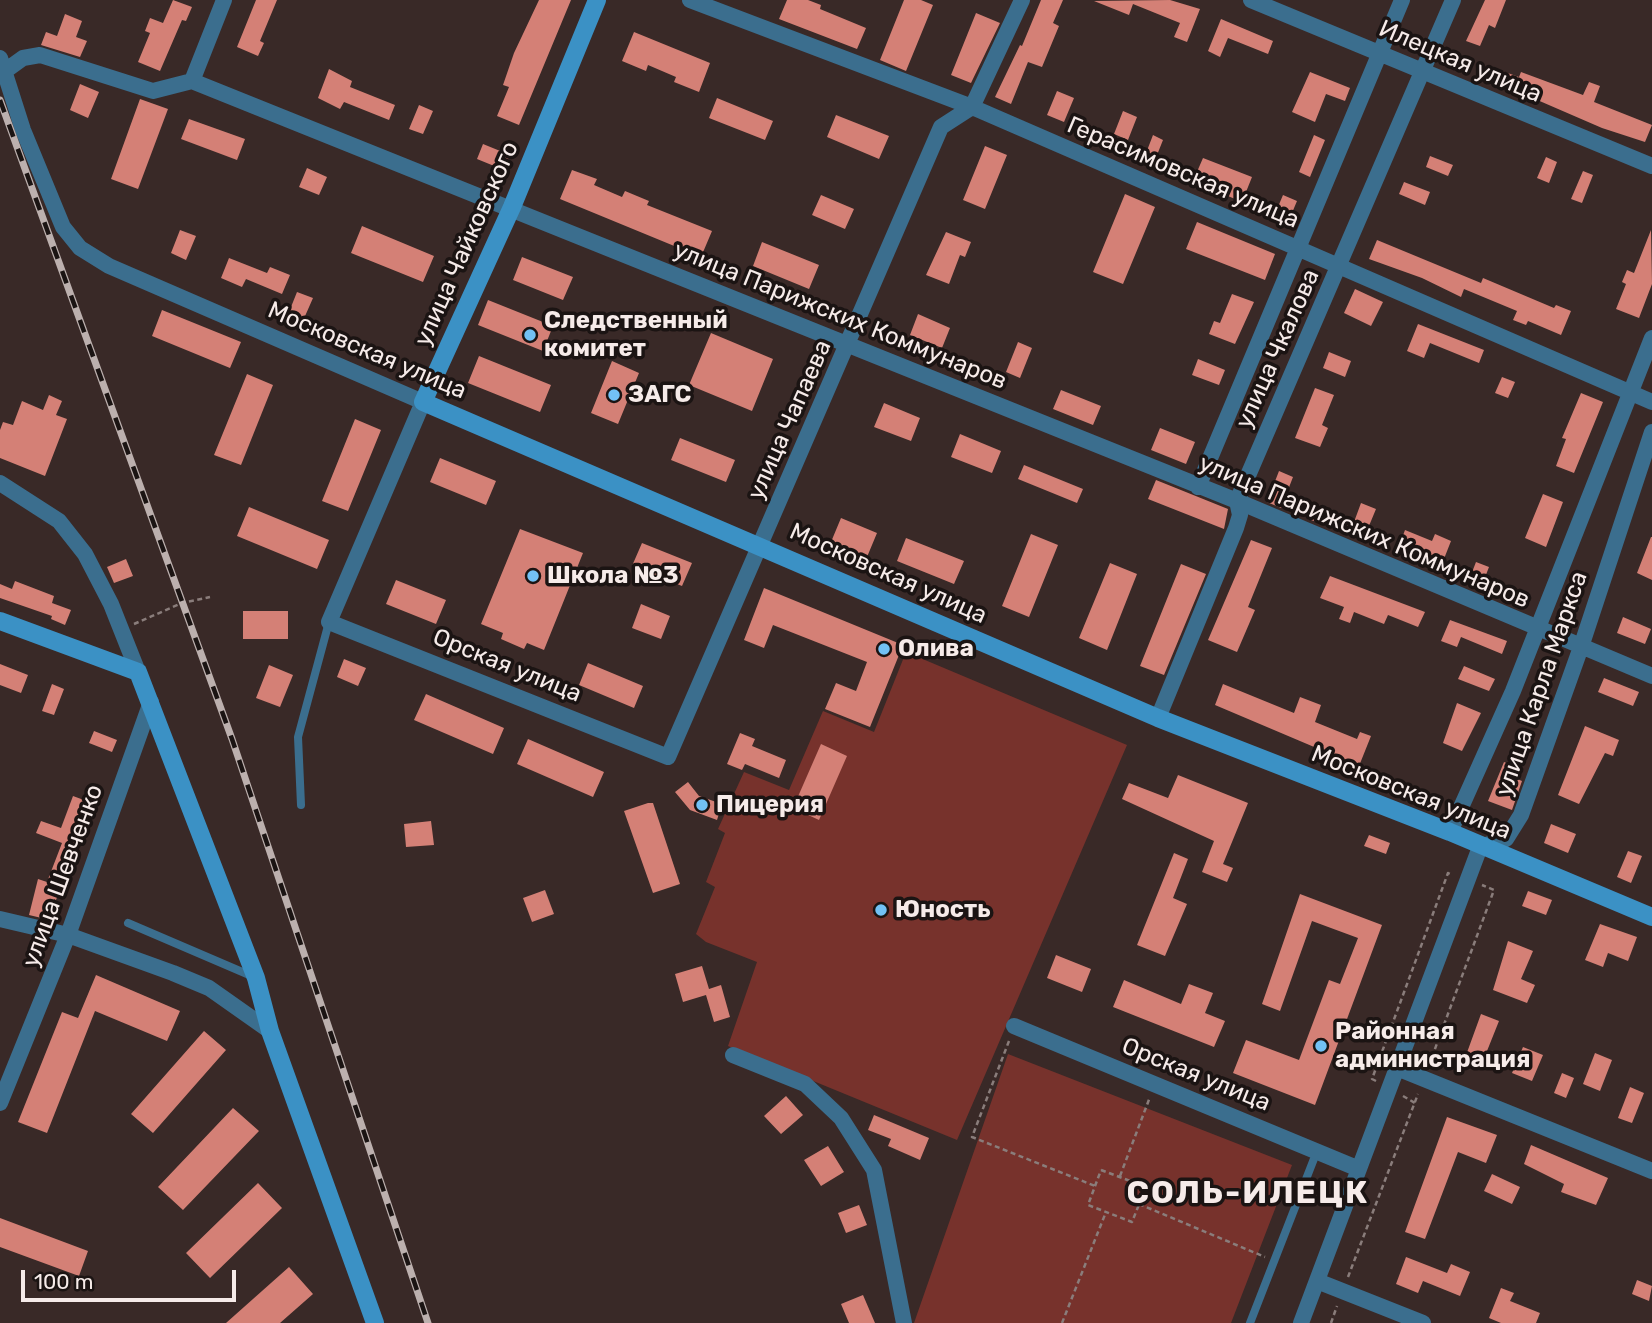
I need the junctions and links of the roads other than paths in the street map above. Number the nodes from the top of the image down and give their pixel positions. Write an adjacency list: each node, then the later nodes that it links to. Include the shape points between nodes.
1 (224, 0): 11 (street)
2 (597, 0): 14 (street, улица Чайковского)
3 (690, 0): 12 (street, Герасимовская улица)
4 (1022, 0): 12 (street)
5 (1251, 0): 8 (street, Илецкая улица)
6 (1402, 0): 8 (street, улица Чкалова)
7 (1453, 0): 10 (street, улица Чкалова)
8 (1380, 53): 10 (street, Илецкая улица); 15 (street, улица Чкалова)
9 (2, 65): 11 (street, via 40,55 153,91); 20 (street, Московская улица, via 63,227 80,248 110,266)
10 (1423, 71): 13 (street, Илецкая улица); 16 (street, улица Чкалова)
11 (192, 81): 14 (street, улица Парижских Коммунаров)
12 (972, 107): 15 (street, Герасимовская улица); 18 (street, улица Чапаева, via 941,127)
13 (1652, 166)
14 (512, 207): 18 (street, улица Парижских Коммунаров); 20 (street, улица Чайковского)
15 (1297, 248): 16 (street, Герасимовская улица); 24 (street, улица Чкалова)
16 (1339, 266): 19 (street, Герасимовская улица); 25 (street, улица Чкалова)
17 (1652, 338): 19 (street, улица Карла Маркса)
18 (848, 344): 24 (street, улица Парижских Коммунаров); 26 (street, улица Чапаева)
19 (1630, 394): 21 (street, Герасимовская улица); 29 (street, улица Карла Маркса)
20 (423, 402): 26 (street, Московская улица); 28 (street, улица Чайковского)
21 (1652, 402)
22 (1652, 432): 30 (street, улица Карла Маркса)
23 (0, 484): 31 (street, via 59,521 85,554)
24 (1198, 486): 25 (street, улица Парижских Коммунаров)
25 (1237, 501): 29 (street, улица Парижских Коммунаров); 34 (street, улица Чкалова, via 1240,515 1236,528)
26 (760, 545): 34 (street, Московская улица); 35 (street, улица Чапаева)
27 (0, 621): 31 (street)
28 (329, 622): 35 (street, Орская улица); 36 (lane, via 298,737)
29 (1536, 629): 30 (street, улица Парижских Коммунаров); 37 (street, улица Карла Маркса)
30 (1581, 647): 32 (street, улица Парижских Коммунаров); 38 (street, улица Карла Маркса, via 1521,815 1506,839)
31 (138, 672): 33 (street)
32 (1652, 676)
33 (150, 702): 42 (street, улица Шевченко); 43 (street)
34 (1158, 719): 37 (street, Московская улица)
35 (668, 757)
36 (301, 805)
37 (1450, 832): 38 (street, Московская улица)
38 (1480, 847): 39 (street, Московская улица); 47 (street)
39 (1652, 917)
40 (0, 919): 42 (street)
41 (128, 923): 43 (lane)
42 (68, 935): 45 (street, via 209,988); 48 (street, улица Шевченко)
43 (256, 978): 45 (street)
44 (1014, 1026): 49 (street, Орская улица)
45 (270, 1031): 53 (street)
46 (733, 1055): 54 (street, via 805,1084 841,1118 874,1170)
47 (1397, 1068): 50 (street); 51 (street)
48 (0, 1103)
49 (1317, 1151): 50 (street, Орская улица); 55 (lane)
50 (1359, 1169): 52 (street)
51 (1652, 1171)
52 (1317, 1281): 56 (street); 57 (street)
53 (375, 1323)
54 (904, 1323)
55 (1250, 1323)
56 (1301, 1323)
57 (1423, 1323)

